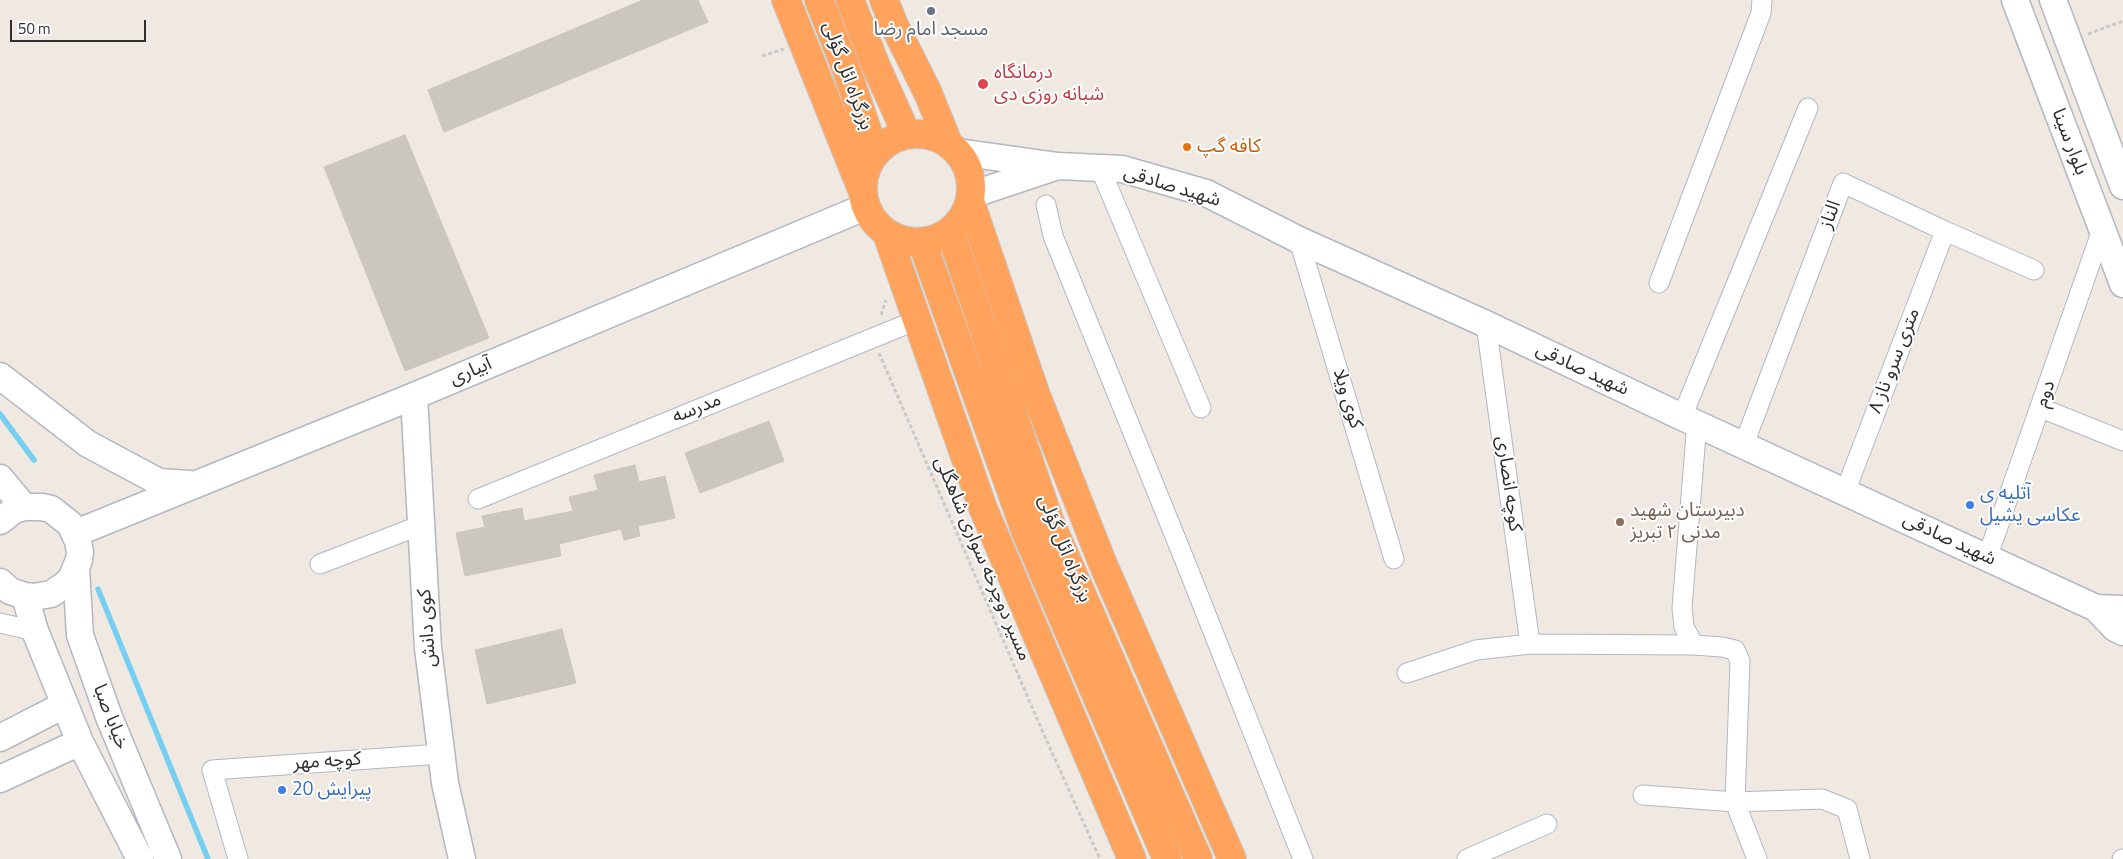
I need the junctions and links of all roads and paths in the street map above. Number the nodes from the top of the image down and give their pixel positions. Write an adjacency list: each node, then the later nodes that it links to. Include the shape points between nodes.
1 (786, 0): 19 (highway)
2 (819, 0): 15 (highway, بزرگراه ائل گؤلی)
3 (850, 0): 13 (highway, بزرگراه ائل گؤلی)
4 (884, 0): 14 (highway)
5 (1762, 0): 30 (street, via 1761,13)
6 (2016, 0): 11 (main road, بلوار سینا)
7 (2053, 0): 9 (main road, بلوار سینا)
8 (2123, 21): 9 (path)
9 (2068, 41): 10 (main road, بلوار سینا)
10 (2086, 88): 11 (main road); 18 (main road, بلوار سینا)
11 (2054, 101): 22 (main road, بلوار سینا)
12 (1808, 108): 39 (street)
13 (907, 134): 14 (highway, via 936,137); 15 (highway, via 889,141)
14 (953, 148): 16 (main road, شهید صادقی); 20 (highway, via 966,165)
15 (875, 153): 19 (highway, via 863,176)
16 (1058, 166): 17 (main road, شهید صادقی); 20 (main road, شهید صادقی)
17 (1100, 168): 26 (main road, شهید صادقی, via 1122,169 1206,193); 37 (street)
18 (2123, 186)
19 (863, 198): 25 (highway, via 874,222); 36 (main road, آبیاری)
20 (970, 198): 23 (highway, via 959,223); 81 (highway, via 1036,395 1100,556)
21 (1046, 205): 82 (street, via 1056,244)
22 (2102, 230): 31 (main road, بلوار سینا); 38 (street, دوم)
23 (950, 231): 27 (highway, via 937,239); 80 (highway, بزرگراه ائل گؤلی, via 1050,522)
24 (1945, 231): 29 (street, الناز); 41 (street, الناز, via 1843,183); 44 (street, ۸ متری سرو ناز)
25 (887, 234): 27 (highway, via 904,241); 28 (highway)
26 (1299, 240): 33 (main road, شهید صادقی); 51 (street, کوی ویلا)
27 (922, 242): 79 (highway, بزرگراه ائل گؤلی, via 1025,530)
28 (898, 266): 32 (highway); 34 (path)
29 (2034, 270)
30 (1660, 283)
31 (2123, 284)
32 (917, 320): 34 (street, مدرسه); 78 (highway, via 983,508)
33 (1486, 324): 39 (main road, شهید صادقی); 62 (street, کوچه انصاری)
34 (872, 338): 45 (street, مدرسه); 77 (path, مسیر دوچرخه سواری شاهگلی)
35 (0, 376): 43 (main road, via 88,444 159,482)
36 (414, 396): 43 (main road, آبیاری); 48 (main road, کوی دانش)
37 (1201, 408)
38 (2041, 408): 40 (street); 50 (street, دوم)
39 (1689, 420): 41 (main road, شهید صادقی); 63 (street, via 1682,608 1684,627)
40 (2123, 441)
41 (1744, 444): 44 (main road, شهید صادقی)
42 (0, 478): 46 (main road)
43 (196, 484): 49 (main road, آبیاری)
44 (1845, 492): 50 (main road, شهید صادقی)
45 (478, 498)
46 (24, 507): 47 (main road, via 7,514); 49 (main road, via 51,509 66,519)
47 (0, 521)
48 (422, 525): 52 (street); 68 (main road, کوی دانش, via 428,648)
49 (76, 533): 53 (main road, خیابا صبا, via 80,552)
50 (1987, 558): 57 (main road, شهید صادقی)
51 (1394, 559)
52 (320, 564)
53 (76, 569): 55 (main road, via 59,590 43,596); 75 (main road, خیابا صبا, via 80,635 108,717)
54 (0, 582): 55 (main road, via 10,591)
55 (25, 596): 60 (main road, خیابا صبا)
56 (2123, 600): 57 (main road)
57 (2096, 608): 58 (main road); 61 (main road)
58 (2123, 609)
59 (0, 624): 60 (street)
60 (35, 632): 65 (main road, خیابا صبا)
61 (2123, 632)
62 (1530, 644): 63 (street); 64 (street, via 1476,650)
63 (1694, 645): 71 (street, via 1735,650 1740,661)
64 (1407, 674)
65 (64, 705): 66 (main road); 67 (main road, خیابا صبا)
66 (0, 738)
67 (80, 742): 69 (main road); 74 (main road, خیابا صبا)
68 (441, 754): 73 (main road, کوی دانش); 76 (street, کوچه مهر, via 212,770)
69 (0, 778)
70 (1643, 795): 71 (street)
71 (1736, 802): 84 (street); 85 (street, via 1822,799 1847,809)
72 (1547, 824): 83 (street)
73 (463, 852)
74 (140, 859)
75 (168, 859)
76 (238, 859)
77 (1100, 859)
78 (1132, 859)
79 (1167, 859)
80 (1198, 859)
81 (1232, 859)
82 (1303, 859)
83 (1467, 859)
84 (1757, 859)
85 (1860, 859)

